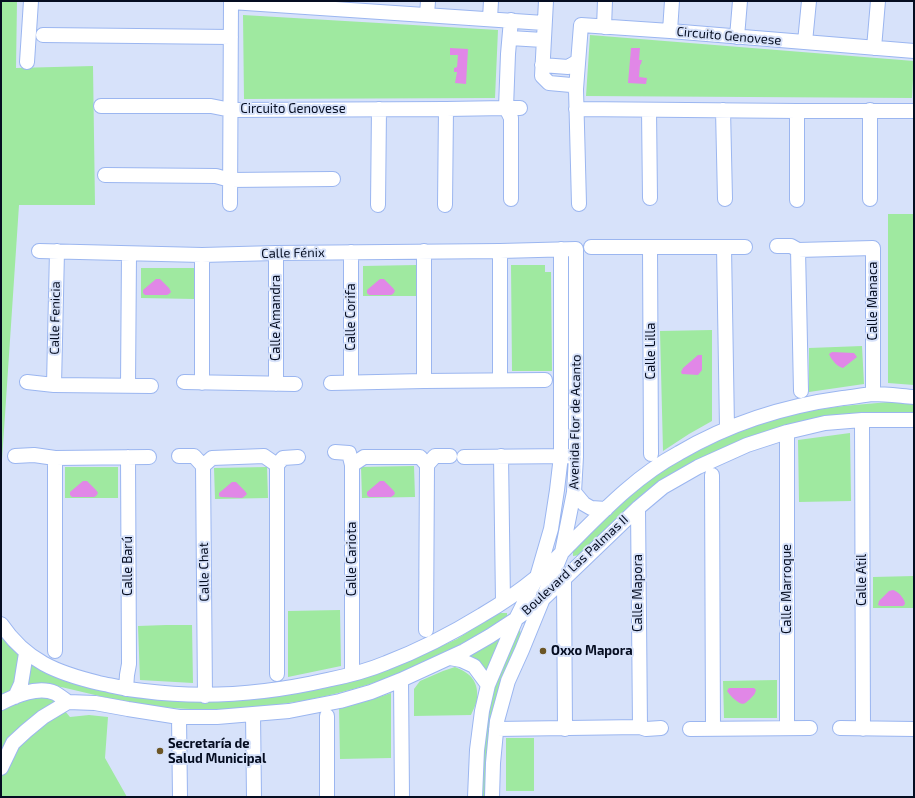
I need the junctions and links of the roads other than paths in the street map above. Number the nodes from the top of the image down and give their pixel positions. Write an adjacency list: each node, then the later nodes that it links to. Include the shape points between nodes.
1 (31, 1): 26 (street)
2 (231, 1): 10 (street, Circuito Genovese); 19 (street, Circuito Genovese)
3 (491, 1): 13 (street)
4 (546, 1): 15 (street); 22 (street)
5 (605, 1): 16 (street)
6 (672, 1): 17 (street)
7 (740, 1): 20 (street)
8 (808, 1): 23 (street)
9 (878, 1): 24 (street)
10 (300, 4): 11 (street, Circuito Genovese)
11 (363, 6): 12 (street, Circuito Genovese)
12 (427, 8): 13 (street, Circuito Genovese)
13 (490, 19): 14 (street, Circuito Genovese)
14 (511, 20): 15 (street, Circuito Genovese); 21 (street)
15 (544, 23): 22 (street)
16 (604, 27): 17 (street, Circuito Genovese); 27 (street, Circuito Genovese, via 581,25)
17 (670, 31): 20 (street, Circuito Genovese)
18 (43, 35): 19 (street)
19 (231, 37): 36 (street, Circuito Genovese)
20 (737, 37): 23 (street, Circuito Genovese)
21 (510, 38): 22 (street); 31 (street)
22 (543, 40): 28 (street)
23 (805, 42): 24 (street, Circuito Genovese)
24 (874, 48): 25 (street, Circuito Genovese)
25 (914, 51)
26 (27, 62)
27 (573, 64): 28 (street); 29 (street, Circuito Genovese)
28 (542, 65): 29 (street, via 542,76 549,83)
29 (572, 87): 35 (street, Circuito Genovese)
30 (101, 106): 36 (street, via 210,106)
31 (506, 108): 32 (street, Circuito Genovese); 34 (street, Circuito Genovese); 47 (street, via 511,118)
32 (520, 108)
33 (379, 109): 34 (street, Circuito Genovese); 36 (street, Circuito Genovese); 51 (street)
34 (446, 109): 53 (street)
35 (576, 109): 37 (street); 52 (street, Circuito Genovese)
36 (231, 110): 44 (street)
37 (649, 110): 38 (street); 45 (street)
38 (723, 110): 40 (street); 46 (street)
39 (870, 110): 40 (street); 41 (street); 48 (street)
40 (797, 111): 49 (street)
41 (914, 111)
42 (105, 175): 44 (street, via 216,176)
43 (333, 179): 44 (street)
44 (230, 180): 50 (street)
45 (650, 198)
46 (725, 198)
47 (511, 199)
48 (870, 199)
49 (797, 200)
50 (230, 204)
51 (378, 204)
52 (579, 204)
53 (445, 205)
54 (777, 246): 61 (street, Calle Manaca, via 791,246)
55 (591, 247): 58 (street)
56 (724, 247): 57 (street); 58 (street); 88 (street)
57 (745, 247)
58 (650, 248): 91 (street, Calle Lilla)
59 (561, 249): 60 (street, Calle Fénix); 64 (street, Calle Fénix); 95 (street, Avenida Flor de Acanto)
60 (576, 249): 99 (street, Avenida Flor de Acanto)
61 (798, 250): 83 (street, Calle Manaca, via 873,248); 84 (street)
62 (40, 251): 63 (street, Calle Fénix)
63 (57, 251): 68 (street, Calle Fénix); 80 (street, Calle Fenicia)
64 (500, 251): 66 (street, Calle Fénix); 70 (street)
65 (351, 252): 66 (street, Calle Fénix); 67 (street, Calle Fénix); 76 (street, Calle Corifa)
66 (424, 252): 72 (street)
67 (276, 253): 69 (street, Calle Fénix); 78 (street, Calle Amandra)
68 (128, 254): 69 (street, Calle Fénix); 81 (street)
69 (202, 255): 77 (street)
70 (500, 380): 71 (street); 72 (street)
71 (545, 380)
72 (424, 381): 76 (street)
73 (27, 382): 80 (street)
74 (184, 382): 77 (street)
75 (331, 382): 76 (street)
76 (351, 382)
77 (202, 383): 78 (street)
78 (276, 384): 79 (street)
79 (296, 384)
80 (54, 385): 81 (street)
81 (128, 385): 82 (street)
82 (151, 386)
83 (873, 388): 85 (street, Boulevard Las Palmas II); 88 (street, Boulevard Las Palmas II, via 777,411)
84 (801, 391)
85 (914, 397)
86 (914, 420): 87 (street, Boulevard Las Palmas II)
87 (862, 426): 89 (street, Boulevard Las Palmas II, via 825,423); 141 (street, Calle Atil)
88 (727, 428): 108 (street, Boulevard Las Palmas II, via 662,462)
89 (787, 432): 107 (street, Boulevard Las Palmas II, via 747,445 698,467 663,487); 135 (street, Calle Marroque)
90 (335, 452): 102 (street, via 349,453)
91 (651, 454)
92 (15, 456): 100 (street)
93 (179, 456): 104 (street, via 194,456)
94 (501, 456): 95 (street); 103 (street, via 435,456); 113 (street)
95 (561, 456): 99 (street); 110 (street, Avenida Flor de Acanto, via 551,528)
96 (128, 457): 97 (street); 100 (street); 124 (street, Calle Barú, via 129,664)
97 (150, 457)
98 (298, 457): 101 (street, via 283,458)
99 (576, 457): 106 (street, Avenida Flor de Acanto)
100 (55, 458): 117 (street)
101 (277, 465): 104 (street, via 264,456 212,458); 120 (street)
102 (352, 465): 103 (street, via 364,457 420,457); 121 (street, Calle Cariota)
103 (427, 465): 116 (street)
104 (203, 466): 125 (street, Calle Chat)
105 (712, 475): 134 (street)
106 (574, 492): 108 (street, via 591,508); 109 (street, Avenida Flor de Acanto)
107 (638, 508): 111 (street, Boulevard Las Palmas II); 132 (street, Calle Mapora)
108 (606, 509): 109 (street, Boulevard Las Palmas II)
109 (562, 552): 110 (street, Boulevard Las Palmas II); 112 (street, Avenida Flor de Acanto)
110 (537, 577): 113 (street, Boulevard Las Palmas II); 114 (street, Avenida Flor de Acanto)
111 (564, 579): 112 (street, Boulevard Las Palmas II); 139 (street)
112 (543, 599): 114 (street, Boulevard Las Palmas II); 138 (street, Avenida Flor de Acanto, via 508,681)
113 (503, 602): 121 (street, Boulevard Las Palmas II, via 435,642 384,664)
114 (516, 619): 119 (street, Boulevard Las Palmas II); 123 (street, Avenida Flor de Acanto)
115 (1, 624): 118 (street, Boulevard Las Palmas II)
116 (426, 630)
117 (55, 651)
118 (26, 653): 124 (street, Boulevard Las Palmas II, via 66,674); 126 (street, via 21,684)
119 (450, 658): 122 (street, Boulevard Las Palmas II); 123 (street, via 474,666)
120 (277, 674)
121 (352, 674): 125 (street, Boulevard Las Palmas II, via 278,690)
122 (401, 680): 130 (street, Boulevard Las Palmas II, via 340,701); 147 (street)
123 (488, 685): 148 (street, Avenida Flor de Acanto, via 477,750)
124 (126, 689): 125 (street, Boulevard Las Palmas II)
125 (205, 696)
126 (14, 697): 127 (street, Boulevard Las Palmas II, via 28,692 43,691 54,693); 128 (street, Boulevard Las Palmas II)
127 (65, 700): 131 (street, Boulevard Las Palmas II, via 128,709); 143 (street, via 13,743)
128 (1, 704)
129 (327, 716): 146 (street)
130 (253, 719): 131 (street, Boulevard Las Palmas II, via 217,717); 145 (street)
131 (179, 721): 144 (street)
132 (640, 727): 133 (street); 139 (street)
133 (661, 728)
134 (713, 728): 135 (street); 140 (street)
135 (787, 728): 136 (street)
136 (810, 728)
137 (840, 728): 141 (street)
138 (496, 729): 139 (street); 149 (street, Avenida Flor de Acanto)
139 (565, 729)
140 (690, 729)
141 (863, 729): 142 (street)
142 (914, 729)
143 (1, 768)
144 (180, 797)
145 (254, 797)
146 (327, 797)
147 (402, 797)
148 (475, 797)
149 (492, 797)

